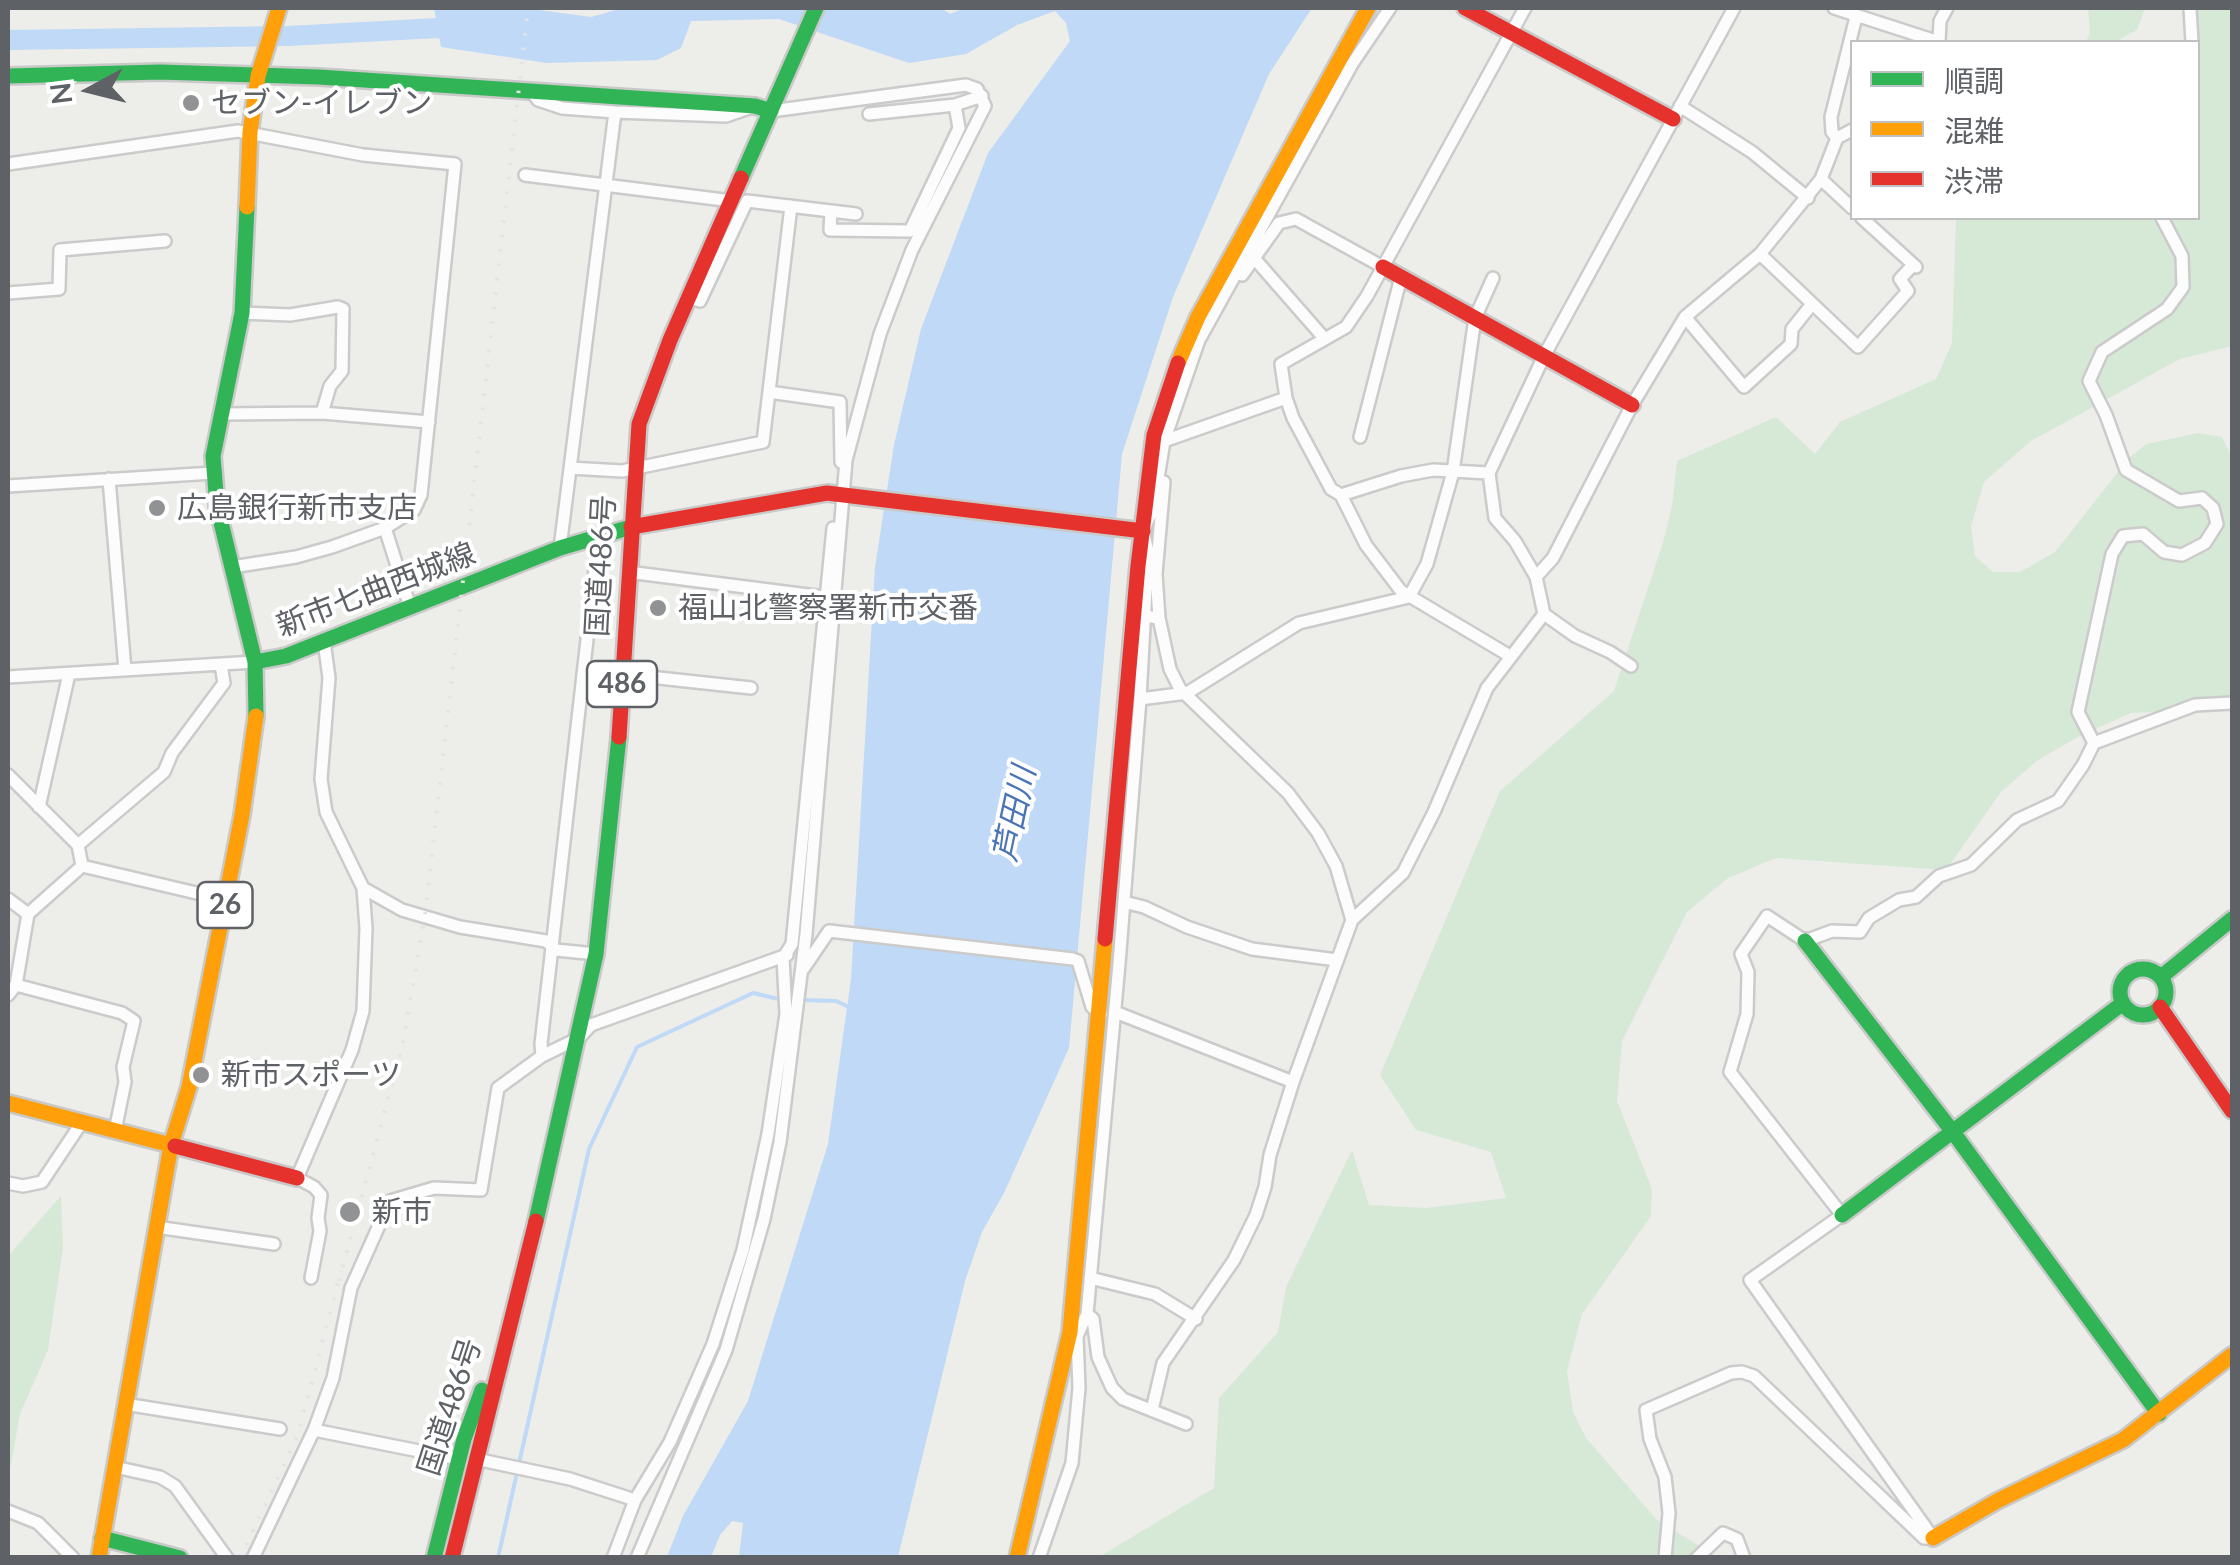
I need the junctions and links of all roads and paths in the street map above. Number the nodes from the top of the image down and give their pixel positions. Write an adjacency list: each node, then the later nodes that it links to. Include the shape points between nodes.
1 (279, 8): 16 (main road)
2 (816, 8): 22 (main road, 国道486号 / 486)
3 (1390, 8): 47 (street)
4 (1465, 8): 12 (main road)
5 (1524, 8): 12 (street)
6 (1734, 8): 24 (street)
7 (1834, 8): 11 (street)
8 (1948, 8): 14 (street)
9 (2190, 8): 15 (street)
10 (1370, 9): 75 (main road, via 1198,317 1154,434)
11 (1856, 16): 13 (street); 28 (street, via 1830,117)
12 (1511, 32): 24 (main road); 44 (street)
13 (1933, 40)
14 (1939, 40)
15 (2192, 40)
16 (259, 70): 17 (main road); 18 (main road); 27 (main road)
17 (8, 76)
18 (532, 92): 21 (main road); 23 (street, via 562,108)
19 (982, 96): 20 (street); 22 (street, via 966,85); 71 (street, via 985,106 912,250 880,334)
20 (955, 105): 25 (street); 37 (street, via 959,128 910,231 830,230)
21 (754, 106): 22 (main road); 23 (street, via 726,116)
22 (771, 111): 34 (main road, 国道486号 / 486)
23 (614, 112): 32 (street)
24 (1676, 112): 33 (street, via 1752,152); 55 (street)
25 (869, 114)
26 (1850, 131): 28 (street)
27 (250, 132): 29 (street); 51 (main road); 61 (street, via 363,155 454,164)
28 (1837, 138): 31 (street)
29 (8, 164)
30 (525, 175): 32 (street)
31 (1821, 179): 33 (street); 36 (street)
32 (606, 185): 34 (street); 64 (street)
33 (1808, 198): 42 (street)
34 (732, 201): 49 (main road, 国道486号 / 486)
35 (791, 206): 37 (street); 49 (street, via 747,201 700,301); 56 (street)
36 (1850, 206)
37 (831, 211): 38 (street)
38 (856, 214)
39 (1864, 220): 50 (street, via 1915,266 1900,279 1908,290 1858,347)
40 (2163, 220): 100 (street, via 2182,256 2183,287 2167,309 2102,352 2089,381 2126,470 2178,501 2202,498 2217,524 2205,542 2182,555 2164,552 2143,534 2124,536 2112,554 2078,712)
41 (164, 242): 48 (street, via 60,250 59,289)
42 (1760, 254): 50 (street); 53 (street)
43 (1254, 258): 44 (street, via 1279,223 1296,219); 47 (street); 54 (street)
44 (1383, 268): 45 (main road); 54 (street, via 1346,327)
45 (1401, 277): 52 (main road); 62 (street)
46 (1493, 278): 52 (street)
47 (1226, 292): 63 (street, via 1200,340)
48 (8, 293)
49 (688, 298): 65 (main road, 国道486号 / 486, via 639,424)
50 (1812, 304): 53 (street, via 1792,329 1791,344 1744,387)
51 (242, 313): 59 (street, via 343,309 342,371); 60 (main road)
52 (1475, 318): 55 (main road); 66 (street)
53 (1685, 318): 58 (street)
54 (1324, 338): 57 (street, via 1280,364)
55 (1544, 356): 58 (main road); 68 (street)
56 (769, 392): 65 (street, via 763,442); 71 (street, via 840,402)
57 (1286, 398): 63 (street); 72 (street, via 1331,489)
58 (1632, 405): 80 (street)
59 (322, 412): 60 (street); 61 (street)
60 (221, 414): 67 (main road)
61 (429, 422): 73 (street, via 422,495 414,510)
62 (1360, 436)
63 (1166, 440): 75 (street); 86 (street)
64 (570, 468): 65 (street); 77 (street)
65 (634, 468): 74 (main road, 国道486号 / 486)
66 (1453, 472): 68 (street); 72 (street, via 1400,476); 81 (street, via 1427,564)
67 (213, 473): 69 (street); 78 (main road)
68 (1490, 473): 80 (street, via 1496,518)
69 (110, 479): 70 (street); 92 (street)
70 (8, 486)
71 (844, 487): 74 (main road, 新市七曲西城線); 75 (main road, 新市七曲西城線); 82 (street); 112 (street)
72 (1341, 494): 81 (street, via 1366,545)
73 (385, 528): 78 (street, via 296,557); 83 (street)
74 (631, 528): 76 (main road, 新市七曲西城線); 79 (main road, 国道486号 / 486)
75 (1143, 531): 85 (street); 125 (main road)
76 (599, 534): 77 (main road, 新市七曲西城線); 114 (street)
77 (560, 548): 83 (main road, 新市七曲西城線)
78 (232, 567): 89 (main road)
79 (628, 572): 82 (street); 94 (main road, 国道486号 / 486)
80 (1536, 577): 84 (street)
81 (1409, 596): 88 (street); 97 (street, via 1299,622)
82 (824, 597): 116 (street, via 792,944)
83 (410, 607): 87 (main road, 新市七曲西城線)
84 (1544, 614): 88 (street); 91 (street)
85 (1144, 616): 86 (street); 98 (street)
86 (1159, 618): 97 (street, via 1170,669)
87 (324, 641): 89 (main road, 新市七曲西城線); 105 (street, via 329,678 323,795)
88 (1510, 656): 111 (street, via 1487,688 1403,873)
89 (255, 662): 90 (street); 107 (main road, 新市七曲西城線 / 26, via 257,712)
90 (221, 665): 92 (street); 103 (street, via 224,683 164,772)
91 (1631, 666)
92 (125, 670): 93 (street)
93 (69, 674): 95 (street); 102 (street)
94 (622, 674): 96 (street); 115 (main road, 国道486号 / 486)
95 (8, 677)
96 (752, 688)
97 (1187, 693): 98 (street); 111 (street, via 1318,832)
98 (1140, 698): 108 (street)
99 (2232, 703): 100 (street, via 2194,705)
100 (2094, 743): 113 (street, via 2058,801 2017,820 1971,866 1939,876 1916,897 1870,918 1860,932 1832,931)
101 (8, 774): 102 (street)
102 (39, 807): 103 (street)
103 (78, 845): 104 (street)
104 (82, 866): 107 (street); 109 (street)
105 (363, 888): 114 (street, via 402,910); 135 (street, via 363,1011)
106 (8, 898): 109 (street)
107 (226, 900): 134 (main road, 新市七曲西城線 / 26)
108 (1124, 902): 117 (street, via 1252,949); 125 (street)
109 (28, 914): 120 (street)
110 (2232, 919): 119 (main road)
111 (1352, 920): 117 (street)
112 (806, 934): 116 (street); 118 (street)
113 (1805, 940): 133 (main road); 137 (street, via 1766,916 1741,954 1748,972 1747,1014 1730,1072)
114 (552, 947): 115 (street); 127 (street)
115 (596, 954): 126 (main road, 国道486号 / 486)
116 (783, 958): 122 (street); 126 (street, via 591,1025); 156 (street, via 786,1014 743,1250 706,1360)
117 (1337, 960): 128 (street)
118 (802, 972): 122 (street); 125 (street, via 829,931 1073,959 1092,1007)
119 (2161, 978): 123 (main road, via 2148,969 2127,975 2120,988); 124 (main road, via 2166,989)
120 (16, 984): 121 (street); 132 (street, via 134,1021)
121 (8, 996)
122 (799, 996): 168 (street, via 780,1142 740,1308)
123 (2124, 1003): 124 (main road, via 2141,1014); 133 (main road)
124 (2160, 1006): 130 (main road)
125 (1107, 1013): 128 (street); 142 (street); 145 (main road)
126 (579, 1038): 127 (street); 140 (main road, 国道486号 / 486)
127 (542, 1056): 152 (street, via 498,1088 481,1190 434,1188 390,1202 351,1288 334,1378)
128 (1294, 1082): 144 (street, via 1256,1215)
129 (8, 1103): 131 (main road)
130 (2232, 1111)
131 (82, 1122): 132 (main road); 136 (street, via 42,1182)
132 (116, 1131): 134 (main road)
133 (1953, 1132): 137 (main road); 149 (main road)
134 (172, 1145): 135 (main road); 138 (main road, 新市七曲西城線)
135 (297, 1178): 141 (street, via 321,1195)
136 (8, 1182)
137 (1842, 1215): 159 (street, via 1750,1280)
138 (156, 1227): 139 (street); 147 (main road, 新市七曲西城線)
139 (274, 1244)
140 (524, 1275): 153 (main road, 国道486号 / 486); 154 (main road, 国道486号 / 486)
141 (311, 1278)
142 (1090, 1278): 143 (street); 144 (street, via 1156,1294)
143 (1087, 1314): 145 (street); 148 (street, via 1112,1388)
144 (1196, 1319): 148 (street, via 1163,1363)
145 (1073, 1334): 169 (main road); 170 (street, via 1080,1388 1072,1463)
146 (2232, 1356): 149 (main road)
147 (126, 1404): 151 (street); 155 (main road, 新市七曲西城線)
148 (1152, 1410): 150 (street)
149 (2159, 1414): 159 (main road, via 2123,1440)
150 (1186, 1424)
151 (280, 1429)
152 (314, 1430): 153 (street); 164 (street)
153 (459, 1459): 165 (main road, 国道486号 / 486)
154 (476, 1459): 156 (street); 166 (main road, 国道486号 / 486)
155 (114, 1467): 158 (main road, 新市七曲西城線); 163 (street, via 176,1486)
156 (635, 1500): 167 (street)
157 (8, 1510): 160 (street, via 38,1523)
158 (102, 1538): 161 (main road, 新市七曲西城線); 162 (main road)
159 (1933, 1538): 171 (street, via 1924,1538 1754,1376 1742,1372 1646,1410 1665,1478)
160 (72, 1558)
161 (99, 1558)
162 (180, 1558)
163 (227, 1558)
164 (253, 1558)
165 (434, 1558)
166 (452, 1558)
167 (613, 1558)
168 (637, 1558)
169 (1017, 1558)
170 (1039, 1558)
171 (1665, 1558)
172 (1697, 1558): 173 (street, via 1723,1533 1737,1538)
173 (1744, 1558)

